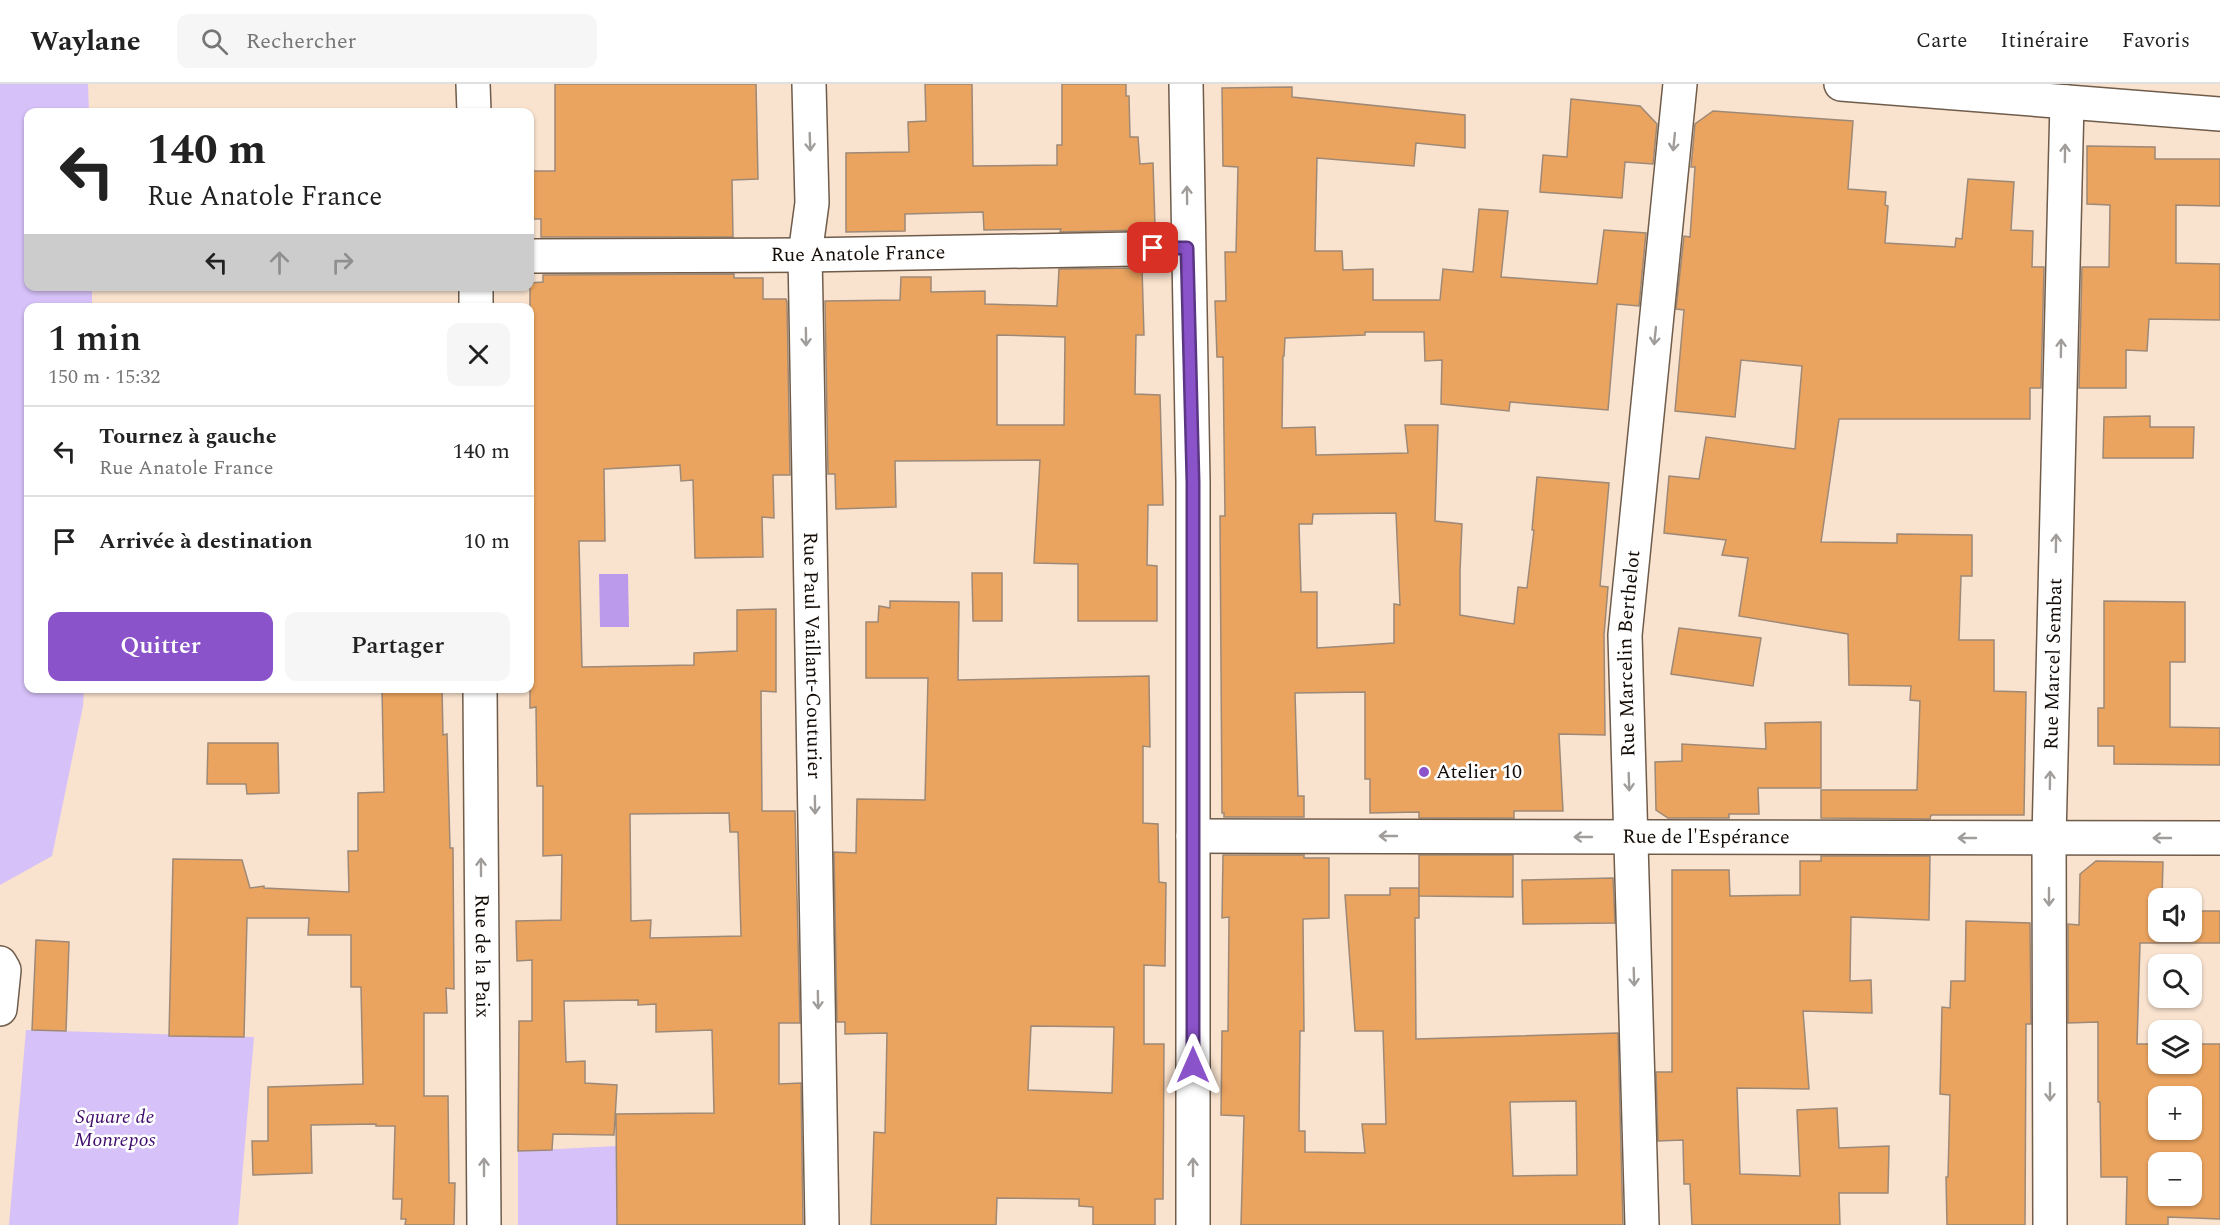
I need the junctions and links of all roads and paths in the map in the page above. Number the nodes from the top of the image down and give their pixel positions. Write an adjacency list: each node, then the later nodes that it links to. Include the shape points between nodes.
1 (473, 84): 7 (street)
2 (809, 84): 10 (street, Rue Paul Vaillant-Couturier, one-way to 10, via 812,203)
3 (1186, 84): 9 (street, one-way to 3)
4 (1680, 84): 14 (street, Rue Marcelin Berthelot, one-way to 14, via 1625,635)
5 (1841, 84): 6 (street)
6 (2067, 102): 8 (street); 15 (street, Rue Marcel Sembat, one-way to 6)
7 (474, 108)
8 (2220, 114)
9 (1187, 248): 10 (street, Rue Anatole France); 13 (street, via 1193,482)
10 (805, 255): 11 (street, Rue Anatole France); 20 (street, Rue Paul Vaillant-Couturier, one-way to 20)
11 (534, 256)
12 (480, 693): 19 (street, Rue de la Paix, one-way to 12)
13 (1192, 836): 14 (street, Rue de l'Espérance, one-way to 13); 21 (street, one-way to 13)
14 (1630, 837): 15 (street, Rue de l'Espérance, one-way to 14); 22 (street, Rue Marcelin Berthelot, one-way to 22)
15 (2049, 838): 16 (street, Rue de l'Espérance, one-way to 15); 23 (street, Rue Marcel Sembat, one-way to 23)
16 (2220, 838)
17 (0, 963): 18 (street, via 4,970)
18 (0, 1009)
19 (484, 1225)
20 (822, 1225)
21 (1193, 1225)
22 (1642, 1225)
23 (2050, 1225)

